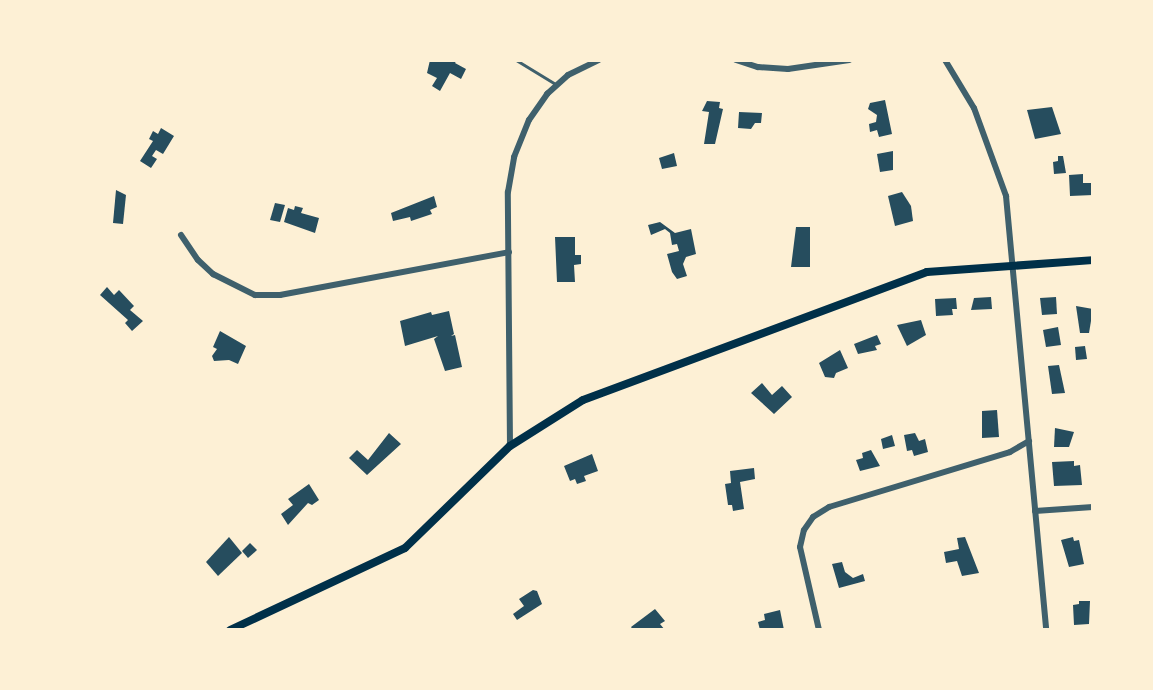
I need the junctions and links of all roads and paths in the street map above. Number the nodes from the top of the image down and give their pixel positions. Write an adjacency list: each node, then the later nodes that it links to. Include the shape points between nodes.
1 (516, 60): 6 (lane)
2 (599, 60): 6 (street)
3 (736, 60): 4 (street, via 788,69)
4 (849, 60)
5 (945, 60): 10 (street, via 991,149 1006,196)
6 (557, 85): 8 (street, via 529,120 514,157 508,192)
7 (181, 235): 8 (street, via 213,274 255,295 280,295)
8 (509, 252): 12 (street)
9 (1093, 260): 10 (main road)
10 (1014, 265): 11 (street); 12 (main road, via 927,272 583,400)
11 (1029, 441): 14 (street); 16 (street, via 1010,452 829,507 813,517 800,547)
12 (510, 446): 15 (main road, via 405,548)
13 (1093, 507): 14 (street)
14 (1035, 511): 17 (street)
15 (230, 630)
16 (819, 630)
17 (1046, 630)

